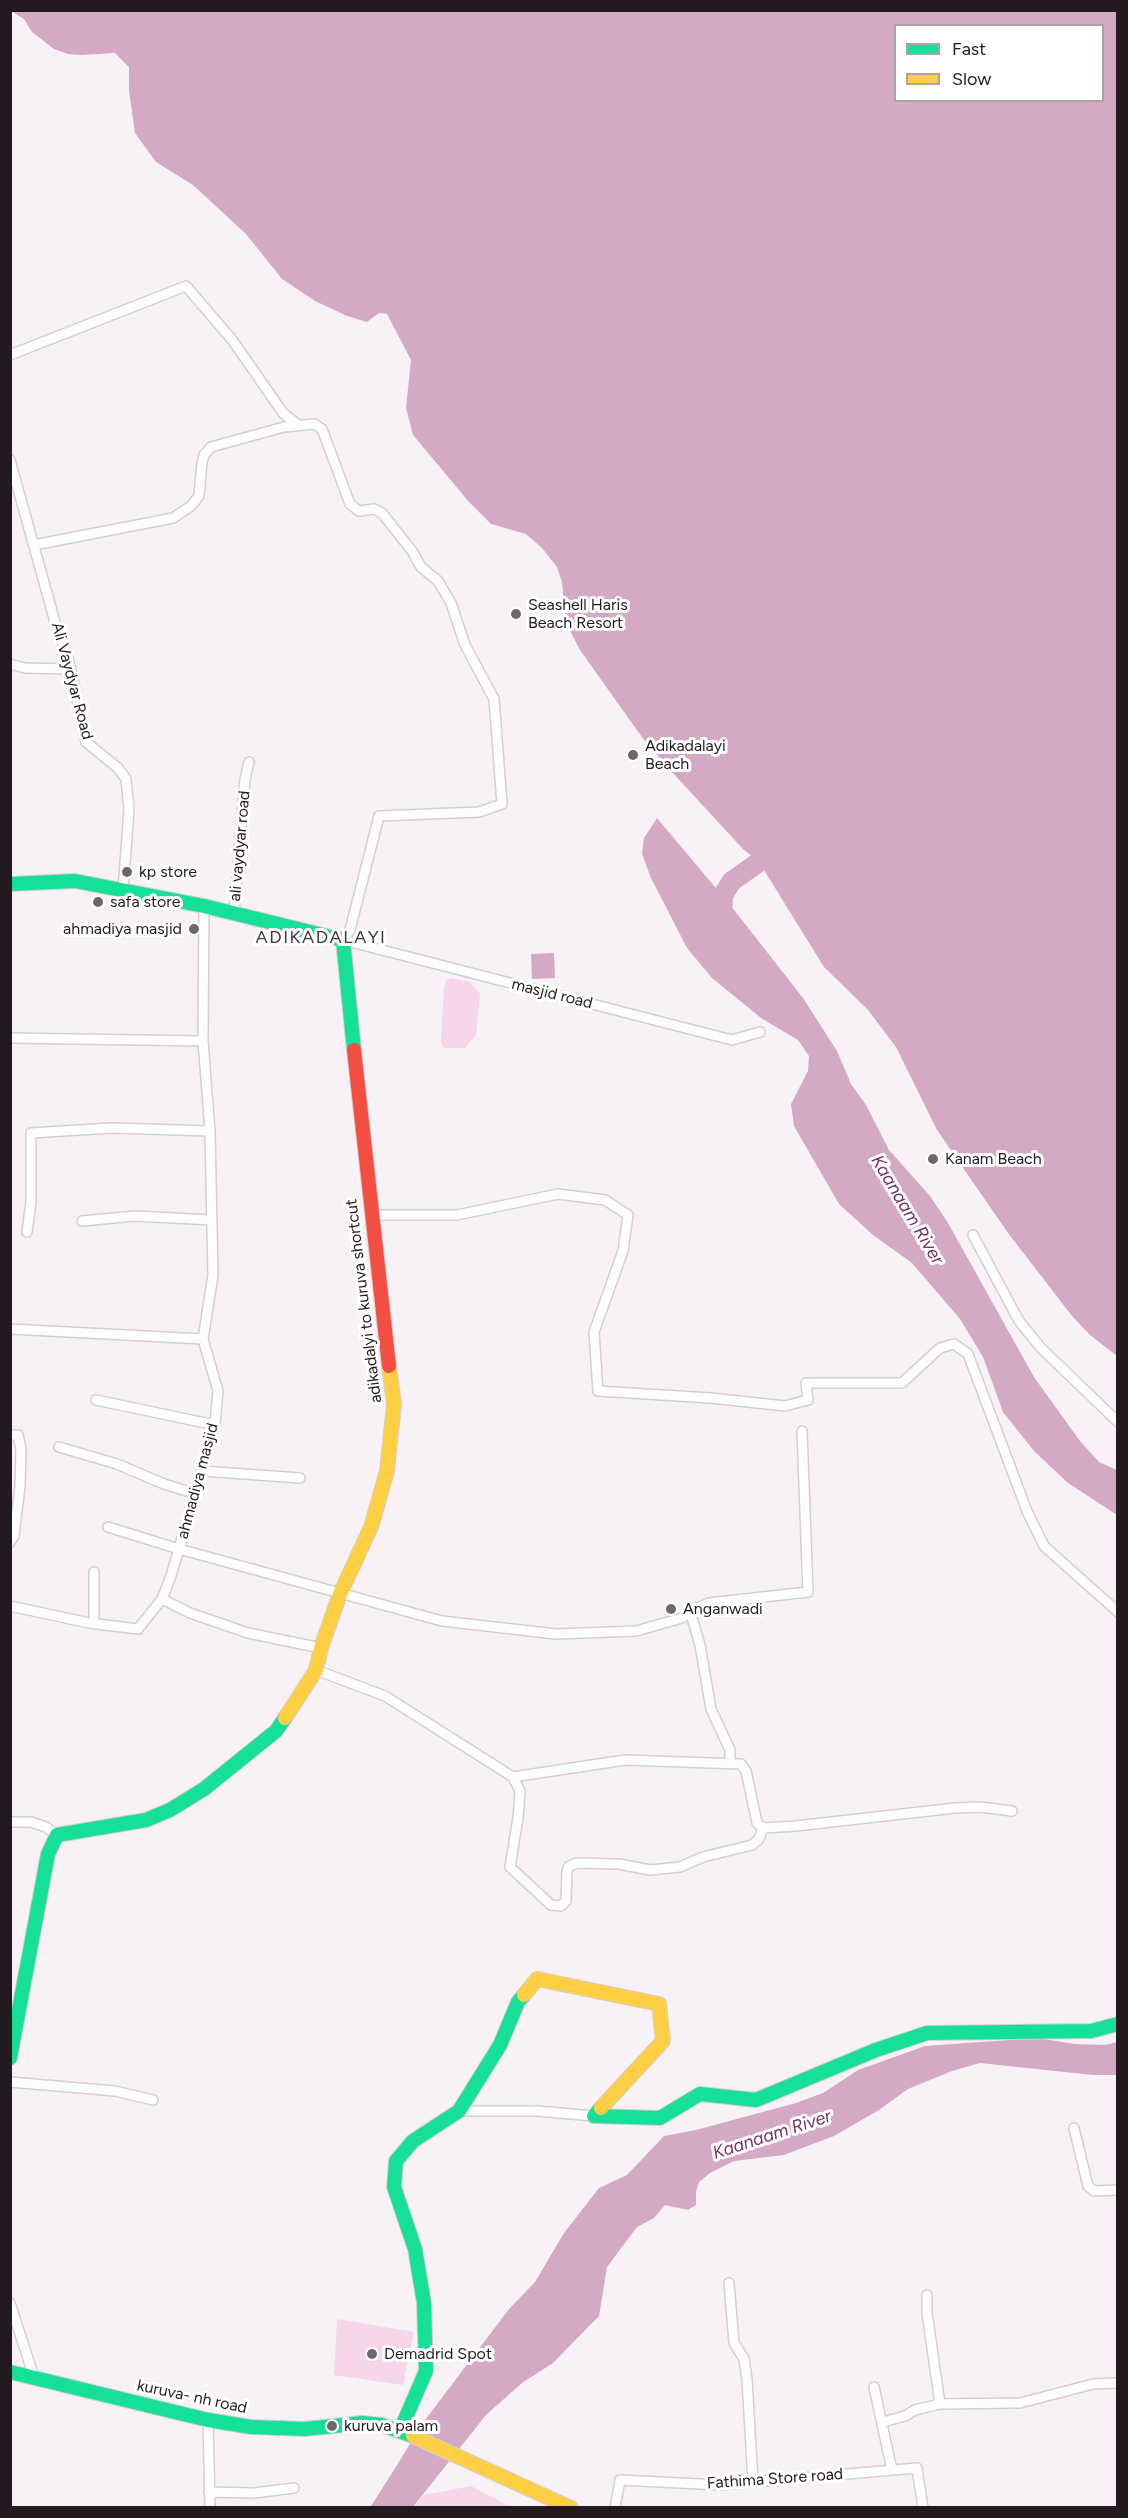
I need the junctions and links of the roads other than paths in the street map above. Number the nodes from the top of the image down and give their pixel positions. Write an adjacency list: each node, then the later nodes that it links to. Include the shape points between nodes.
1 (10, 355): 2 (street, via 186,286 233,341 283,413)
2 (298, 425): 4 (street, via 211,447 202,463 199,496 173,518); 12 (street, via 314,424 322,429 350,504 359,511 374,509 382,513 421,567 438,581 451,603 465,645 494,699 502,804 479,812 379,816 350,930)
3 (10, 460): 4 (street, Ali Vaydyar Road)
4 (34, 545): 6 (street, Ali Vaydyar Road)
5 (10, 664): 6 (street)
6 (71, 669): 9 (street, Ali Vaydyar Road, via 86,742 126,779 129,808)
7 (249, 762): 11 (street, ali vaydyar road)
8 (10, 884): 9 (street, via 75,881)
9 (123, 891): 10 (street)
10 (204, 906): 11 (street); 15 (street, ahmadiya masjid)
11 (234, 913): 12 (street)
12 (343, 940): 13 (street, masjid road, via 732,1040); 17 (street, adikadalyi to kuruva shortcut)
13 (760, 1032)
14 (10, 1038): 15 (street)
15 (204, 1041): 16 (street, ahmadiya masjid)
16 (210, 1131): 18 (street, ahmadiya masjid); 20 (street, via 111,1128 31,1132 32,1202)
17 (371, 1215): 37 (street, adikadalyi to kuruva shortcut, via 394,1404 387,1471 371,1527); 41 (street, via 457,1215 558,1194 605,1200 628,1215 623,1251 594,1332 598,1391 785,1406 808,1400 806,1383 902,1383 939,1348 954,1344 968,1354 1044,1546)
18 (212, 1220): 19 (street, via 135,1216); 23 (street, ahmadiya masjid, via 213,1275)
19 (82, 1221)
20 (27, 1232)
21 (973, 1235): 25 (street, via 1019,1321 1041,1348)
22 (10, 1329): 23 (street)
23 (203, 1339): 26 (street, ahmadiya masjid, via 218,1391)
24 (96, 1401): 26 (street)
25 (1118, 1422)
26 (215, 1425): 30 (street, ahmadiya masjid)
27 (802, 1431): 40 (street, via 808,1592 709,1603)
28 (10, 1435): 34 (street, via 18,1436 21,1450 20,1486)
29 (59, 1447): 32 (street)
30 (202, 1471): 31 (street); 32 (street, ahmadiya masjid)
31 (300, 1478)
32 (196, 1494): 35 (street, ahmadiya masjid)
33 (108, 1527): 35 (street)
34 (10, 1542)
35 (179, 1549): 37 (street); 38 (street, ahmadiya masjid)
36 (94, 1572): 42 (street)
37 (340, 1594): 40 (street, via 442,1622 556,1634 636,1630 682,1618); 43 (street, adikadalyi to kuruva shortcut)
38 (162, 1599): 42 (street, ahmadiya masjid, via 138,1629); 43 (street, via 248,1633)
39 (10, 1606): 42 (street, ahmadiya masjid)
40 (690, 1611): 45 (street, via 711,1709 730,1750)
41 (1118, 1612)
42 (94, 1624)
43 (321, 1648): 44 (street, adikadalyi to kuruva shortcut)
44 (316, 1670): 46 (street, via 386,1696); 50 (street, adikadalyi to kuruva shortcut, via 276,1731 204,1789 146,1820)
45 (730, 1763): 46 (street, via 626,1760); 49 (street, via 741,1764 746,1771 753,1813)
46 (513, 1777): 49 (street, via 520,1791 510,1867 551,1905 561,1906 566,1901 567,1871 577,1863 619,1864 650,1870 680,1867 752,1845)
47 (1011, 1811): 49 (street, via 955,1808)
48 (10, 1822): 50 (street, via 31,1822)
49 (763, 1828)
50 (57, 1834): 52 (street, via 48,1854)
51 (1118, 2024): 56 (street, via 1091,2031 927,2032 756,2100 700,2094 660,2118)
52 (10, 2058)
53 (10, 2082): 54 (street, via 115,2091)
54 (153, 2100)
55 (459, 2110): 56 (street); 56 (street, via 500,2045 518,2002 537,1979 658,2004 663,2041); 69 (street, via 413,2141 396,2161 394,2187 415,2249 424,2303 426,2371)
56 (594, 2116)
57 (1074, 2128): 58 (street, via 1088,2186 1095,2191)
58 (1118, 2190)
59 (729, 2283): 71 (street, via 734,2343 746,2369)
60 (927, 2295): 66 (street)
61 (10, 2303): 63 (street)
62 (10, 2373): 63 (street, kuruva- nh road)
63 (34, 2377): 67 (street, kuruva- nh road)
64 (1118, 2383): 66 (street, via 1093,2384 1020,2403)
65 (874, 2387): 68 (street)
66 (940, 2404): 68 (street)
67 (208, 2420): 69 (street, kuruva- nh road, via 305,2429 362,2423); 73 (street)
68 (883, 2422): 70 (street)
69 (402, 2432): 75 (street, kuruva- nh road)
70 (892, 2470): 71 (street, Fathima Store road); 77 (street, Fathima Store road, via 918,2468)
71 (753, 2482): 76 (street, Fathima Store road, via 720,2485 620,2480)
72 (294, 2488): 73 (street, via 254,2493)
73 (209, 2492): 74 (street)
74 (210, 2508)
75 (571, 2508)
76 (615, 2508)
77 (923, 2508)

